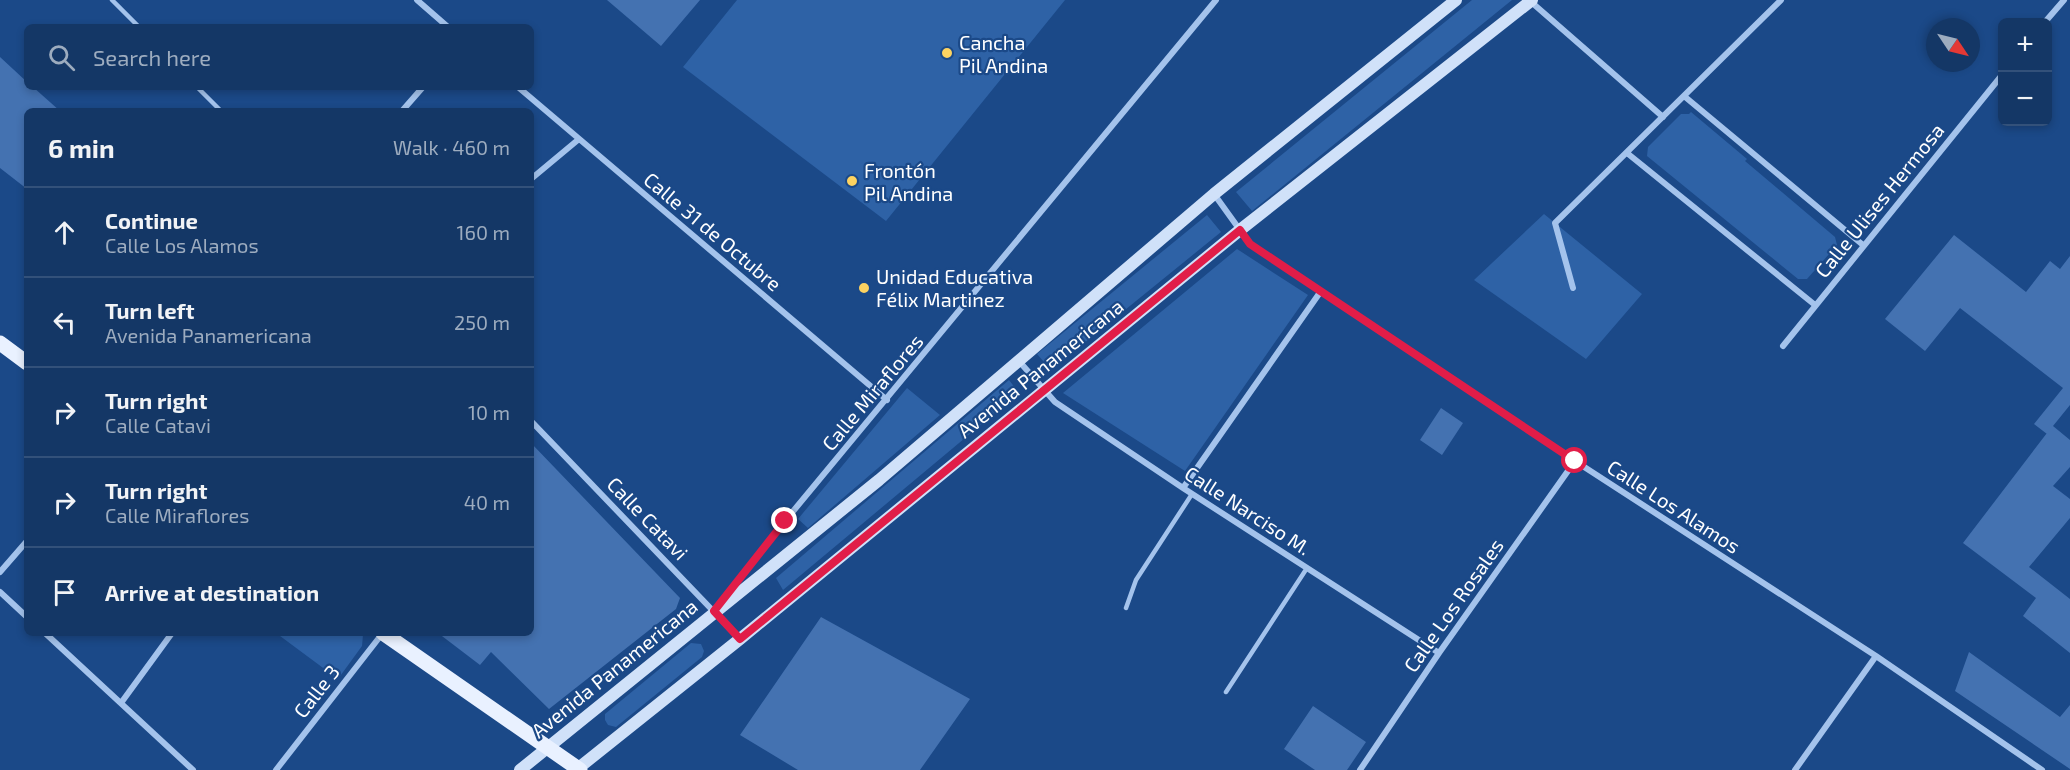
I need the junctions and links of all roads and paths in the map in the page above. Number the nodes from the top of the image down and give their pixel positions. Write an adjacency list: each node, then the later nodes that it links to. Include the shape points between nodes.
1 (112, 0): 9 (lane)
2 (417, 0): 10 (street)
3 (1216, 0): 33 (street, Calle Miraflores)
4 (1456, 0): 22 (main road, Avenida Panamericana)
5 (1531, 0): 18 (street); 23 (main road, Avenida Panamericana)
6 (1781, 0): 15 (street)
7 (2064, 0): 8 (street)
8 (2048, 18)
9 (136, 24)
10 (445, 24)
11 (1998, 80): 24 (street, Calle Ulises Hermosa)
12 (200, 90): 16 (lane)
13 (420, 90): 17 (street)
14 (522, 90): 19 (street, Calle 31 de Octubre)
15 (1684, 96): 18 (street); 24 (street)
16 (218, 108)
17 (405, 108)
18 (1663, 117): 20 (street)
19 (579, 139): 21 (street); 33 (street, Calle 31 de Octubre)
20 (1627, 153): 25 (street, via 1555,223); 27 (street)
21 (534, 176)
22 (1214, 194): 23 (street, Calle Los Alamos); 30 (main road, Avenida Panamericana)
23 (1240, 230): 26 (street, Calle Los Alamos, via 1250,244); 32 (main road, Avenida Panamericana)
24 (1863, 245): 27 (street, Calle Ulises Hermosa)
25 (1573, 288)
26 (1321, 291): 35 (street, Calle Los Alamos); 36 (street)
27 (1815, 305): 29 (street, Calle Ulises Hermosa)
28 (0, 343): 31 (main road)
29 (1783, 346)
30 (1018, 360): 32 (street, Calle Narciso M.); 43 (main road, Avenida Panamericana, via 879,480)
31 (24, 361)
32 (1043, 391): 36 (street, Calle Narciso M.); 49 (main road, Avenida Panamericana)
33 (887, 400): 43 (street, Calle Miraflores)
34 (534, 424): 43 (street, Calle Catavi)
35 (1575, 461): 50 (street, Calle Los Rosales); 51 (street, Calle Los Alamos)
36 (1183, 488): 37 (street, Calle Narciso M.)
37 (1192, 494): 39 (street, Calle Narciso M.); 42 (lane, via 1136,580)
38 (24, 544): 40 (street)
39 (1307, 568): 50 (street, Calle Narciso M.); 52 (lane)
40 (0, 572)
41 (0, 591): 44 (street)
42 (1126, 608)
43 (714, 611): 49 (street, Calle Catavi); 54 (main road, Avenida Panamericana)
44 (24, 613)
45 (48, 636): 53 (street)
46 (170, 636): 53 (street)
47 (381, 636): 56 (street, Calle 3)
48 (387, 636): 54 (main road)
49 (740, 639): 58 (main road, Avenida Panamericana)
50 (1439, 653): 59 (street, Calle Los Rosales)
51 (1876, 656): 60 (street); 61 (street, Calle Los Alamos)
52 (1226, 692)
53 (121, 703): 55 (street)
54 (547, 748): 57 (main road, Avenida Panamericana); 58 (main road)
55 (194, 770)
56 (276, 770)
57 (520, 770)
58 (579, 770)
59 (1360, 770)
60 (1795, 770)
61 (2042, 770)

